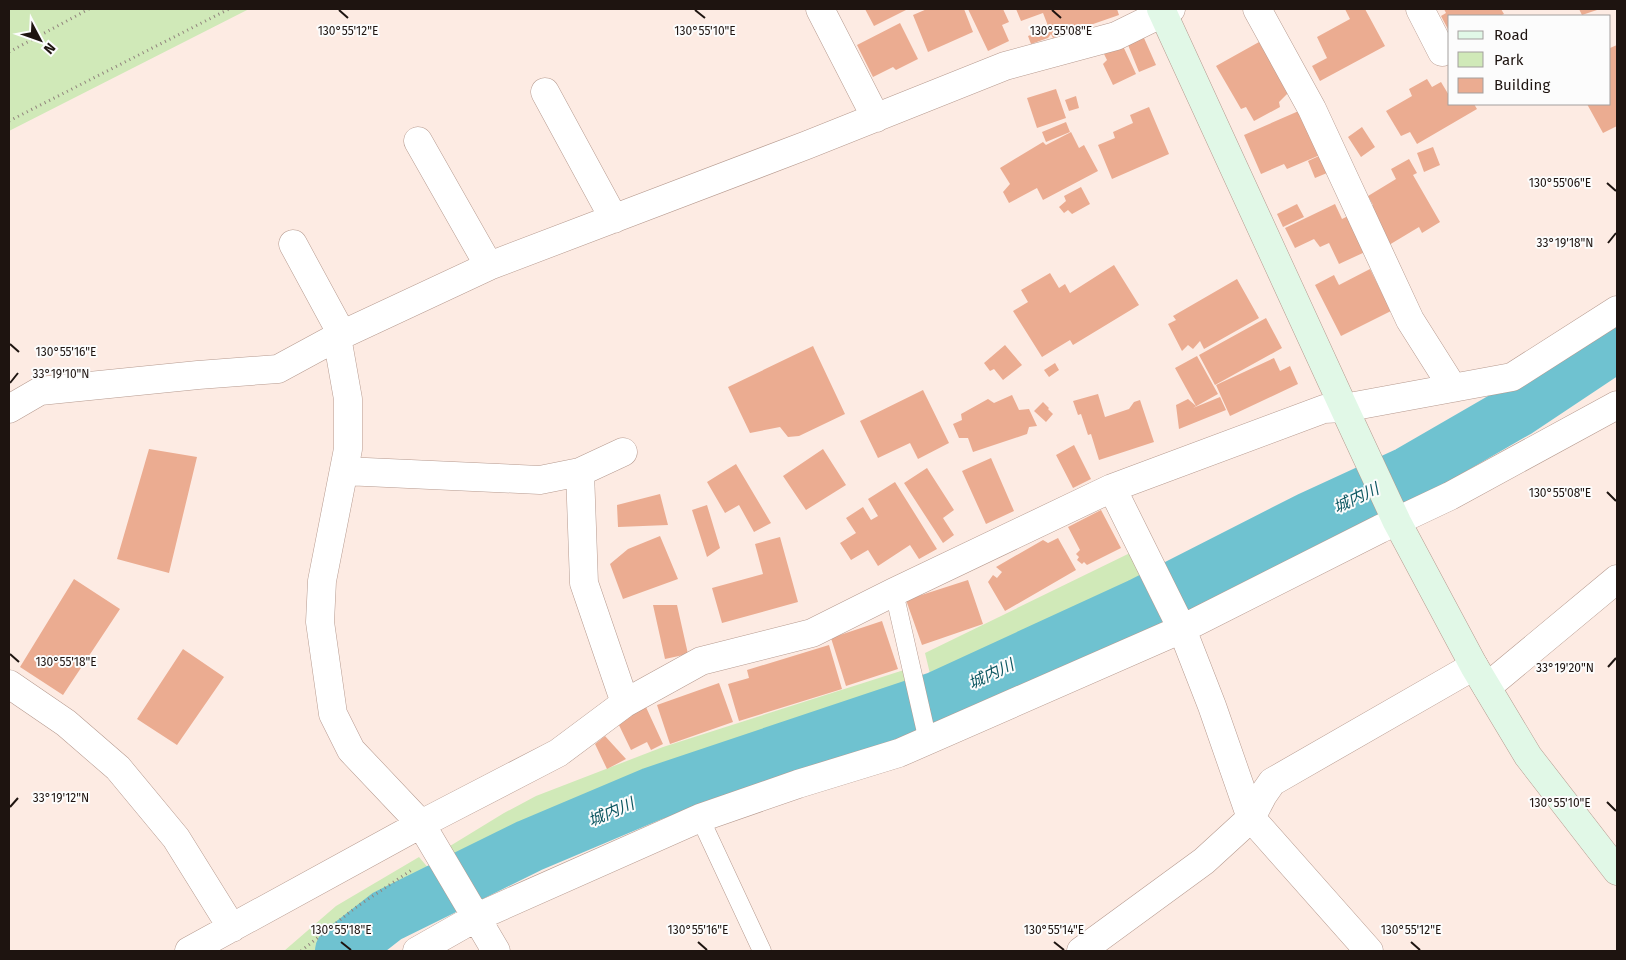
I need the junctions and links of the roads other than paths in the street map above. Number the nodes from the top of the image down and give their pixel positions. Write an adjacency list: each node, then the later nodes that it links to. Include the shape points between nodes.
1 (820, 9): 7 (street)
2 (1258, 9): 14 (street, via 1312,109 1410,320)
3 (1420, 9): 5 (street)
4 (1165, 10): 7 (street, via 1116,36 1005,66); 16 (street)
5 (1442, 52)
6 (545, 92): 9 (street)
7 (876, 118): 9 (street)
8 (418, 141): 11 (street)
9 (614, 219): 11 (street)
10 (293, 244): 13 (street, via 338,327)
11 (489, 266): 13 (street)
12 (1617, 310): 14 (street, via 1512,378)
13 (337, 337): 17 (street, via 278,370 40,391); 19 (street, via 348,399 348,449)
14 (1453, 388): 16 (street)
15 (1617, 405): 22 (street)
16 (1344, 408): 21 (street, via 1324,409); 22 (street)
17 (9, 409)
18 (624, 452): 20 (street)
19 (344, 470): 20 (street, via 540,480); 32 (street, via 322,581 320,622 333,714 351,750)
20 (580, 472): 28 (street, via 584,583)
21 (1112, 488): 24 (street); 25 (street)
22 (1398, 522): 25 (street); 26 (street)
23 (1617, 579): 26 (street)
24 (894, 592): 28 (street, via 812,633 701,661); 29 (lane)
25 (1182, 629): 29 (street); 31 (street)
26 (1480, 677): 31 (street, via 1272,782); 33 (street, via 1528,756)
27 (9, 684): 35 (street, via 66,723 118,768 176,838)
28 (625, 703): 32 (street, via 558,753)
29 (928, 741): 30 (street)
30 (700, 818): 34 (street); 39 (lane)
31 (1251, 818): 40 (street, via 1204,861); 41 (street)
32 (421, 824): 34 (street); 35 (street)
33 (1617, 872)
34 (471, 908): 37 (street); 38 (street)
35 (232, 928): 36 (street)
36 (189, 951)
37 (417, 951)
38 (496, 951)
39 (762, 951)
40 (1080, 951)
41 (1369, 951)

